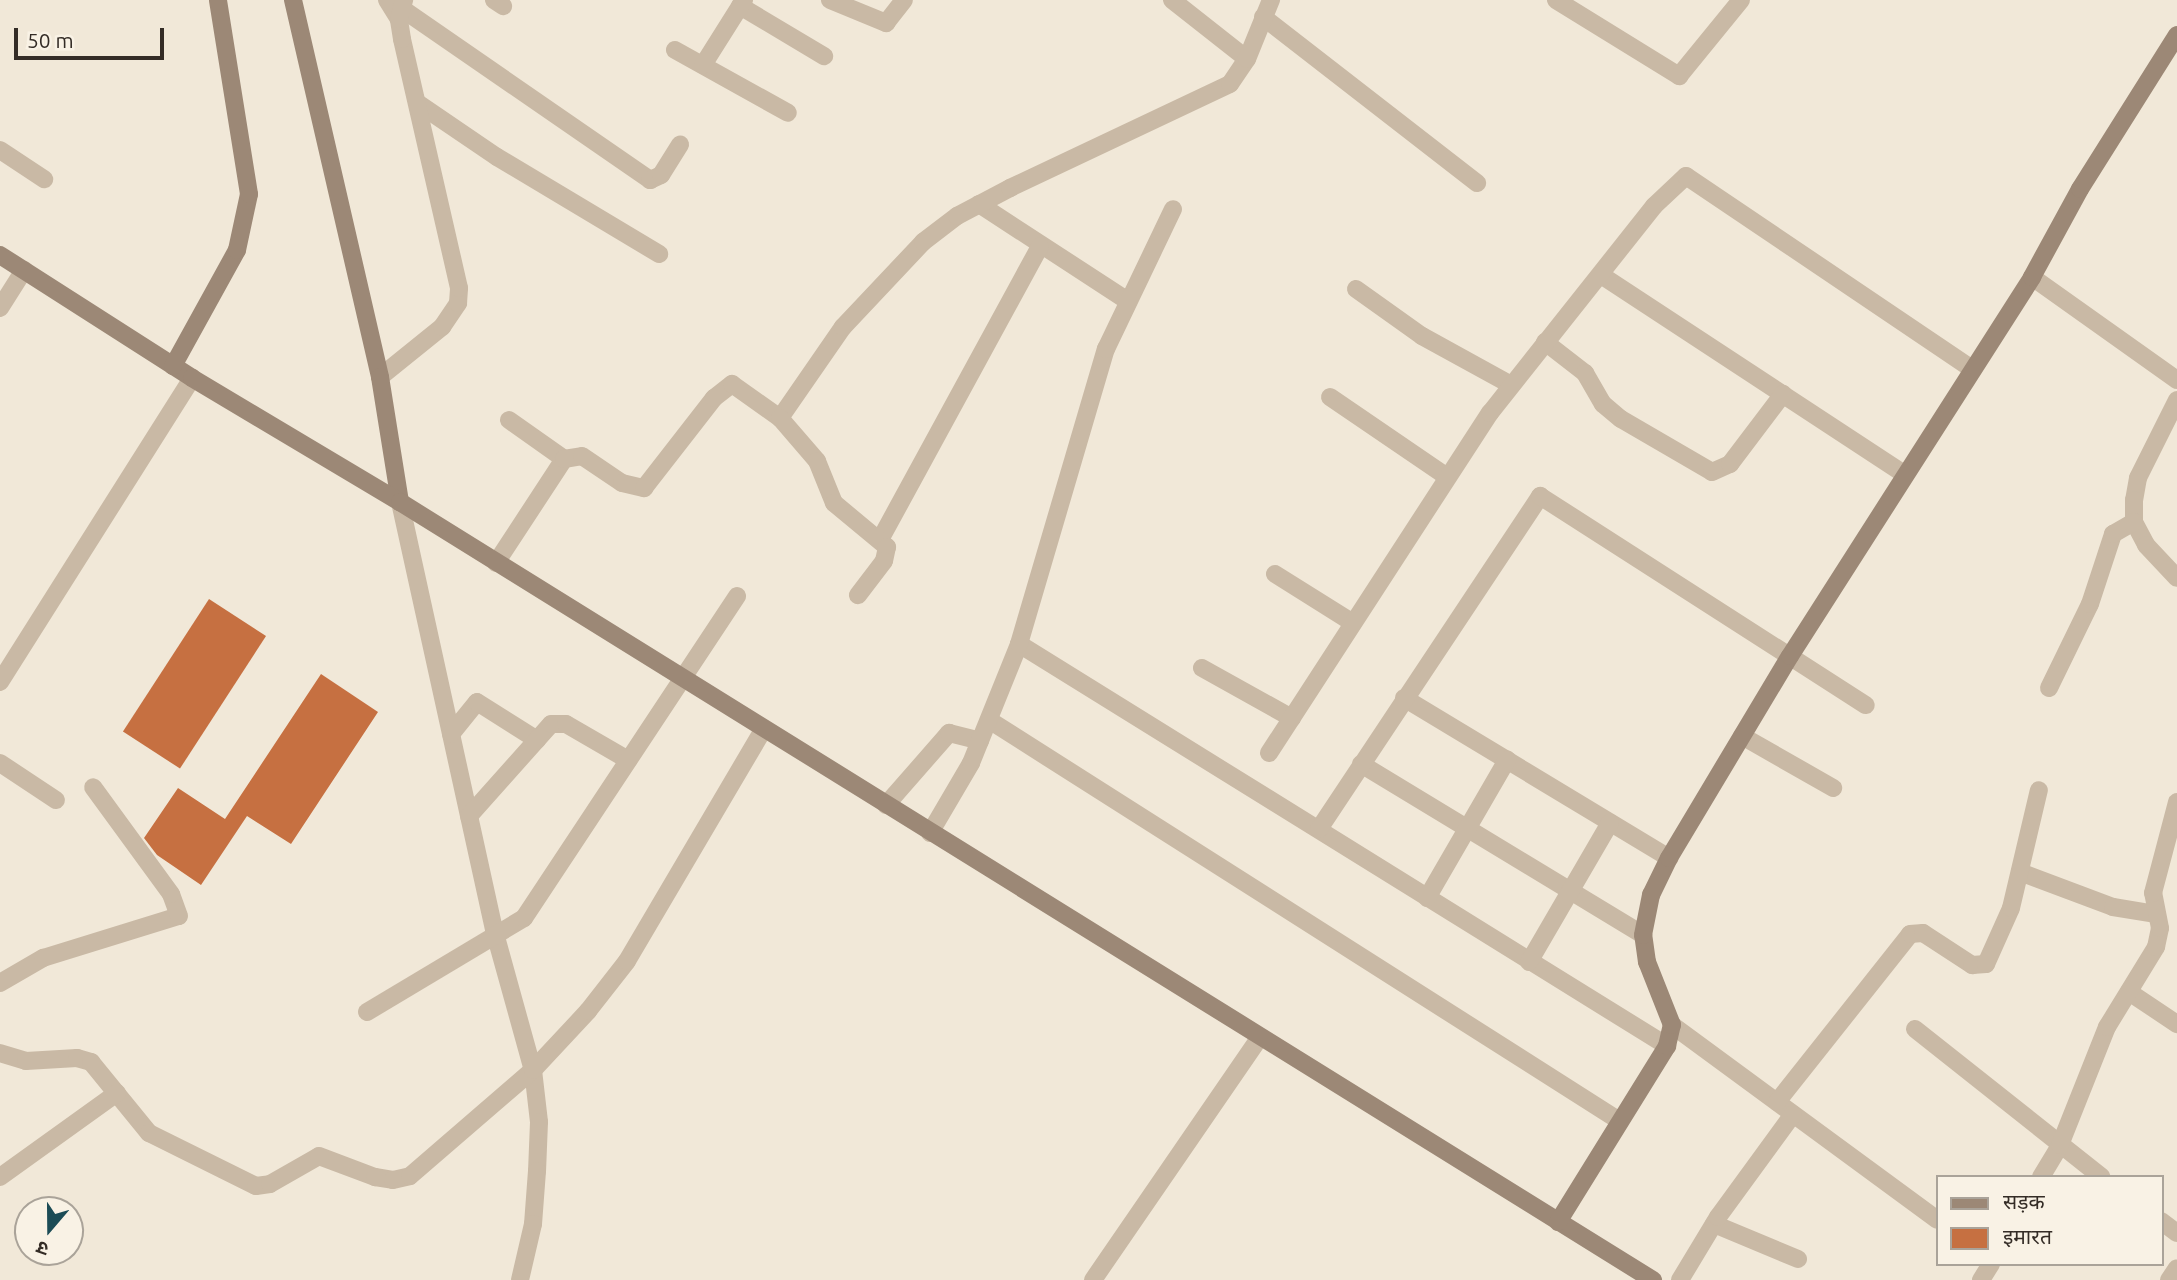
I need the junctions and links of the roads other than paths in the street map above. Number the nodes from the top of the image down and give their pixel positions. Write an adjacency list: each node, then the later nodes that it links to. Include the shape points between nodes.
1 (218, 0): 35 (street, via 248,174 248,204 237,250)
2 (293, 0): 37 (street)
3 (830, 0): 4 (street, via 886,23)
4 (904, 0)
5 (1172, 0): 15 (street)
6 (1271, 0): 11 (street)
7 (1556, 0): 8 (street, via 1679,76)
8 (1741, 0)
9 (742, 3): 14 (street); 16 (street)
10 (398, 7): 17 (street); 19 (street, via 650,180 661,175)
11 (1263, 17): 15 (street); 22 (street)
12 (2177, 35): 30 (street, via 2080,189)
13 (675, 50): 16 (street)
14 (824, 56)
15 (1247, 59): 23 (street, via 1230,84 1215,94)
16 (703, 65): 18 (street)
17 (419, 104): 26 (street, via 497,157); 37 (street, via 459,288 458,303 426,343)
18 (788, 113)
19 (680, 145)
20 (0, 150): 21 (street)
21 (44, 179)
22 (1477, 183)
23 (979, 204): 25 (street); 44 (street, via 923,242 879,285 843,327)
24 (1173, 209): 32 (street)
25 (1040, 246): 32 (street); 51 (street)
26 (659, 254)
27 (0, 255): 28 (street)
28 (24, 271): 33 (street); 35 (street)
29 (1601, 275): 34 (street); 36 (street, via 1654,206 1686,176); 41 (street)
30 (2032, 277): 36 (street); 39 (street)
31 (1356, 289): 40 (street, via 1422,337)
32 (1126, 300): 58 (street, via 1069,463)
33 (0, 308)
34 (1545, 342): 40 (street); 41 (street, via 1577,364 1604,404 1621,419 1712,472 1730,464)
35 (173, 366): 38 (street)
36 (1972, 369): 47 (street)
37 (380, 377): 49 (street)
38 (192, 378): 49 (street); 62 (street)
39 (2177, 380)
40 (1511, 385): 48 (street)
41 (1783, 394): 47 (street)
42 (1330, 397): 48 (street)
43 (2177, 400): 50 (street, via 2138,478)
44 (780, 418): 46 (street, via 741,386 725,387 644,488 622,483 582,456); 51 (street, via 817,461 834,503)
45 (509, 421): 46 (street)
46 (564, 459): 52 (street)
47 (1905, 475): 59 (street)
48 (1446, 476): 57 (street)
49 (400, 502): 52 (street); 69 (street)
50 (2134, 522): 54 (street, via 2146,545); 63 (street, via 2113,534 2090,604)
51 (881, 538): 55 (street, via 888,554)
52 (496, 563): 61 (street)
53 (1275, 574): 57 (street)
54 (2177, 578)
55 (858, 595)
56 (737, 596): 61 (street)
57 (1353, 623): 66 (street)
58 (1019, 644): 67 (street); 86 (street)
59 (1790, 656): 64 (street, via 1540,496); 65 (street); 70 (street)
60 (1202, 668): 66 (street)
61 (679, 678): 68 (street); 74 (street)
62 (0, 682)
63 (2049, 688)
64 (1404, 698): 75 (street); 77 (street)
65 (1866, 705)
66 (1292, 718): 73 (street)
67 (989, 720): 72 (street); 112 (street)
68 (763, 730): 83 (street); 108 (street, via 627,961)
69 (451, 734): 71 (street, via 477,702); 84 (street)
70 (1742, 736): 79 (street); 89 (street)
71 (537, 740): 74 (street, via 558,722); 84 (street)
72 (980, 741): 83 (street, via 949,733); 88 (street)
73 (1269, 753)
74 (628, 760): 96 (street, via 535,904 516,925)
75 (1507, 760): 85 (street); 87 (street)
76 (0, 763): 81 (street)
77 (1361, 764): 86 (street); 87 (street)
78 (93, 787): 99 (street, via 171,894 179,916 43,958)
79 (1833, 788)
80 (2039, 790): 90 (street)
81 (56, 800)
82 (2177, 802): 93 (street, via 2157,865)
83 (886, 805): 88 (street)
84 (469, 816): 96 (street)
85 (1611, 823): 89 (street); 91 (street)
86 (1319, 829): 92 (street)
87 (1466, 830): 91 (street); 92 (street)
88 (930, 833): 105 (street)
89 (1669, 858): 95 (street, via 1651,895)
90 (2020, 872): 93 (street, via 2119,908); 110 (street, via 2011,908 1986,964 1972,965 1923,933 1910,933)
91 (1570, 892): 95 (street); 98 (street)
92 (1427, 898): 98 (street)
93 (2156, 914): 97 (street)
94 (2177, 925): 97 (street)
95 (1643, 936): 103 (street, via 1647,962)
96 (496, 937): 101 (street); 108 (street)
97 (2158, 937): 100 (street)
98 (1529, 962): 106 (street)
99 (0, 982)
100 (2129, 992): 102 (street); 113 (street, via 2107,1027)
101 (367, 1012)
102 (2177, 1024)
103 (1672, 1025): 106 (street); 110 (street)
104 (1915, 1029): 113 (street)
105 (1260, 1037): 118 (street); 123 (street)
106 (1667, 1046): 112 (street)
107 (0, 1054): 109 (street, via 26,1061 91,1062)
108 (533, 1070): 109 (street, via 430,1161 410,1176 393,1180 319,1156 270,1184 256,1186 164,1144 149,1133); 122 (street, via 539,1122 537,1171 533,1224)
109 (117, 1093): 116 (street)
110 (1777, 1102): 111 (street)
111 (1793, 1114): 117 (street); 119 (street)
112 (1618, 1120): 118 (street)
113 (2060, 1145): 114 (street); 115 (street)
114 (2042, 1175)
115 (2099, 1175)
116 (0, 1177)
117 (1936, 1219)
118 (1558, 1222): 124 (street)
119 (1714, 1224): 120 (street); 125 (street)
120 (1798, 1259)
121 (2177, 1268): 126 (street)
122 (520, 1280)
123 (1093, 1280)
124 (1653, 1280)
125 (1680, 1280)
126 (2169, 1280)

